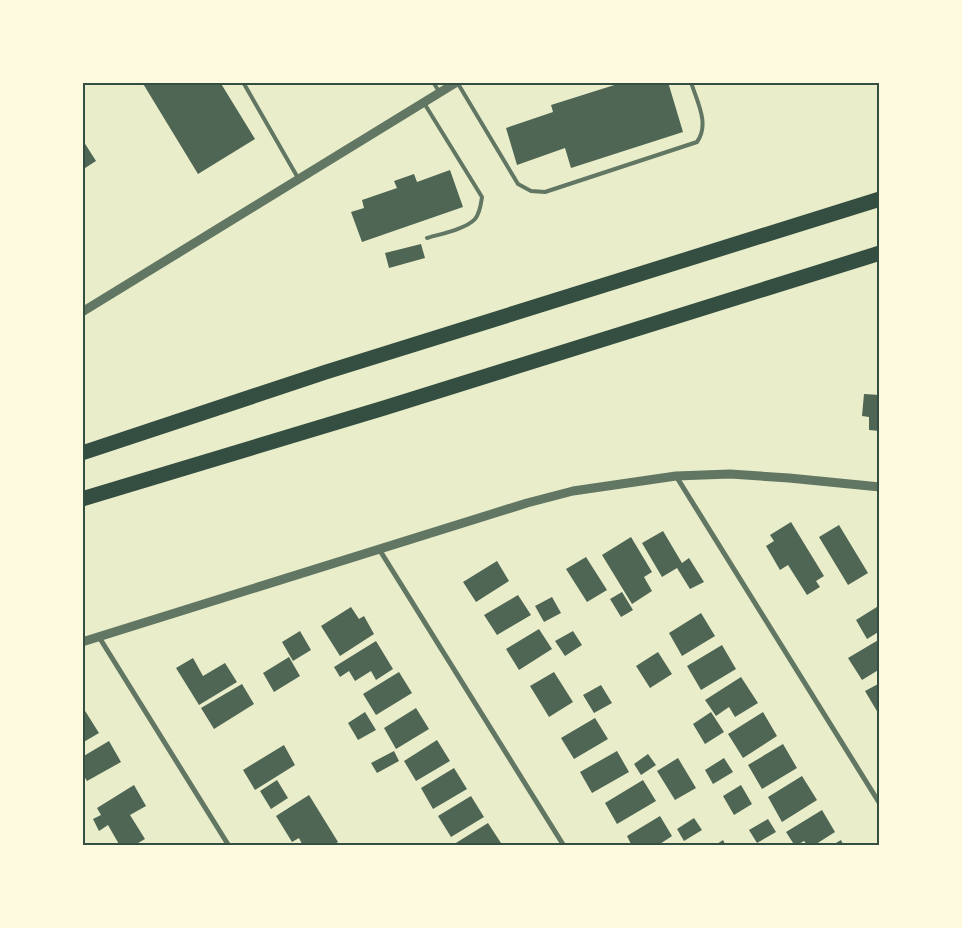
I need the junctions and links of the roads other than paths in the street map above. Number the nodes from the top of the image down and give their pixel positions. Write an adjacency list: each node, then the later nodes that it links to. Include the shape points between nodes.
1 (243, 82): 7 (lane)
2 (433, 82): 5 (lane)
3 (457, 82): 4 (lane, via 518,184 530,191 544,192 697,142 704,124); 5 (street)
4 (690, 82)
5 (440, 93): 6 (street)
6 (424, 103): 7 (street); 9 (lane, via 482,197 475,219)
7 (298, 180): 11 (street)
8 (880, 200): 12 (highway, via 326,372)
9 (427, 238)
10 (880, 253): 15 (highway)
11 (82, 312)
12 (82, 453)
13 (676, 476): 14 (street, via 730,474); 16 (street, via 573,491); 19 (street)
14 (880, 487)
15 (82, 499)
16 (380, 550): 17 (street); 21 (street)
17 (99, 637): 18 (street); 20 (street)
18 (82, 642)
19 (880, 804)
20 (229, 846)
21 (564, 846)

